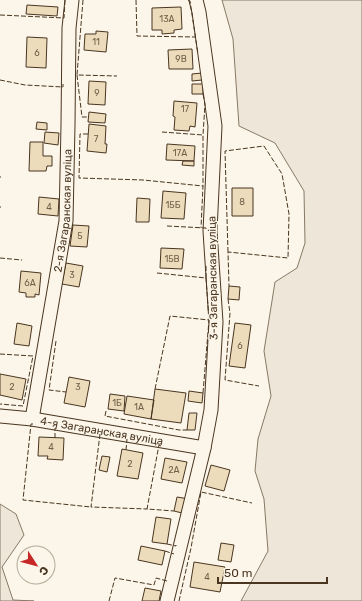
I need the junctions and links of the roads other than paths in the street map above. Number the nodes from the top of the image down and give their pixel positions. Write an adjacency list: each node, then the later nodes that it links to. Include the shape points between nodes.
1 (72, 0): 4 (street, 2-я Загаранская вуліца, via 69,28 66,221)
2 (196, 0): 5 (street, 3-я Загаранская вуліца, via 215,126 210,232 216,322 211,410)
3 (0, 416): 4 (street, 4-я Загаранская вуліца)
4 (32, 419): 5 (street, 4-я Загаранская вуліца)
5 (204, 448): 6 (street, 3-я Загаранская вуліца)
6 (167, 601)

